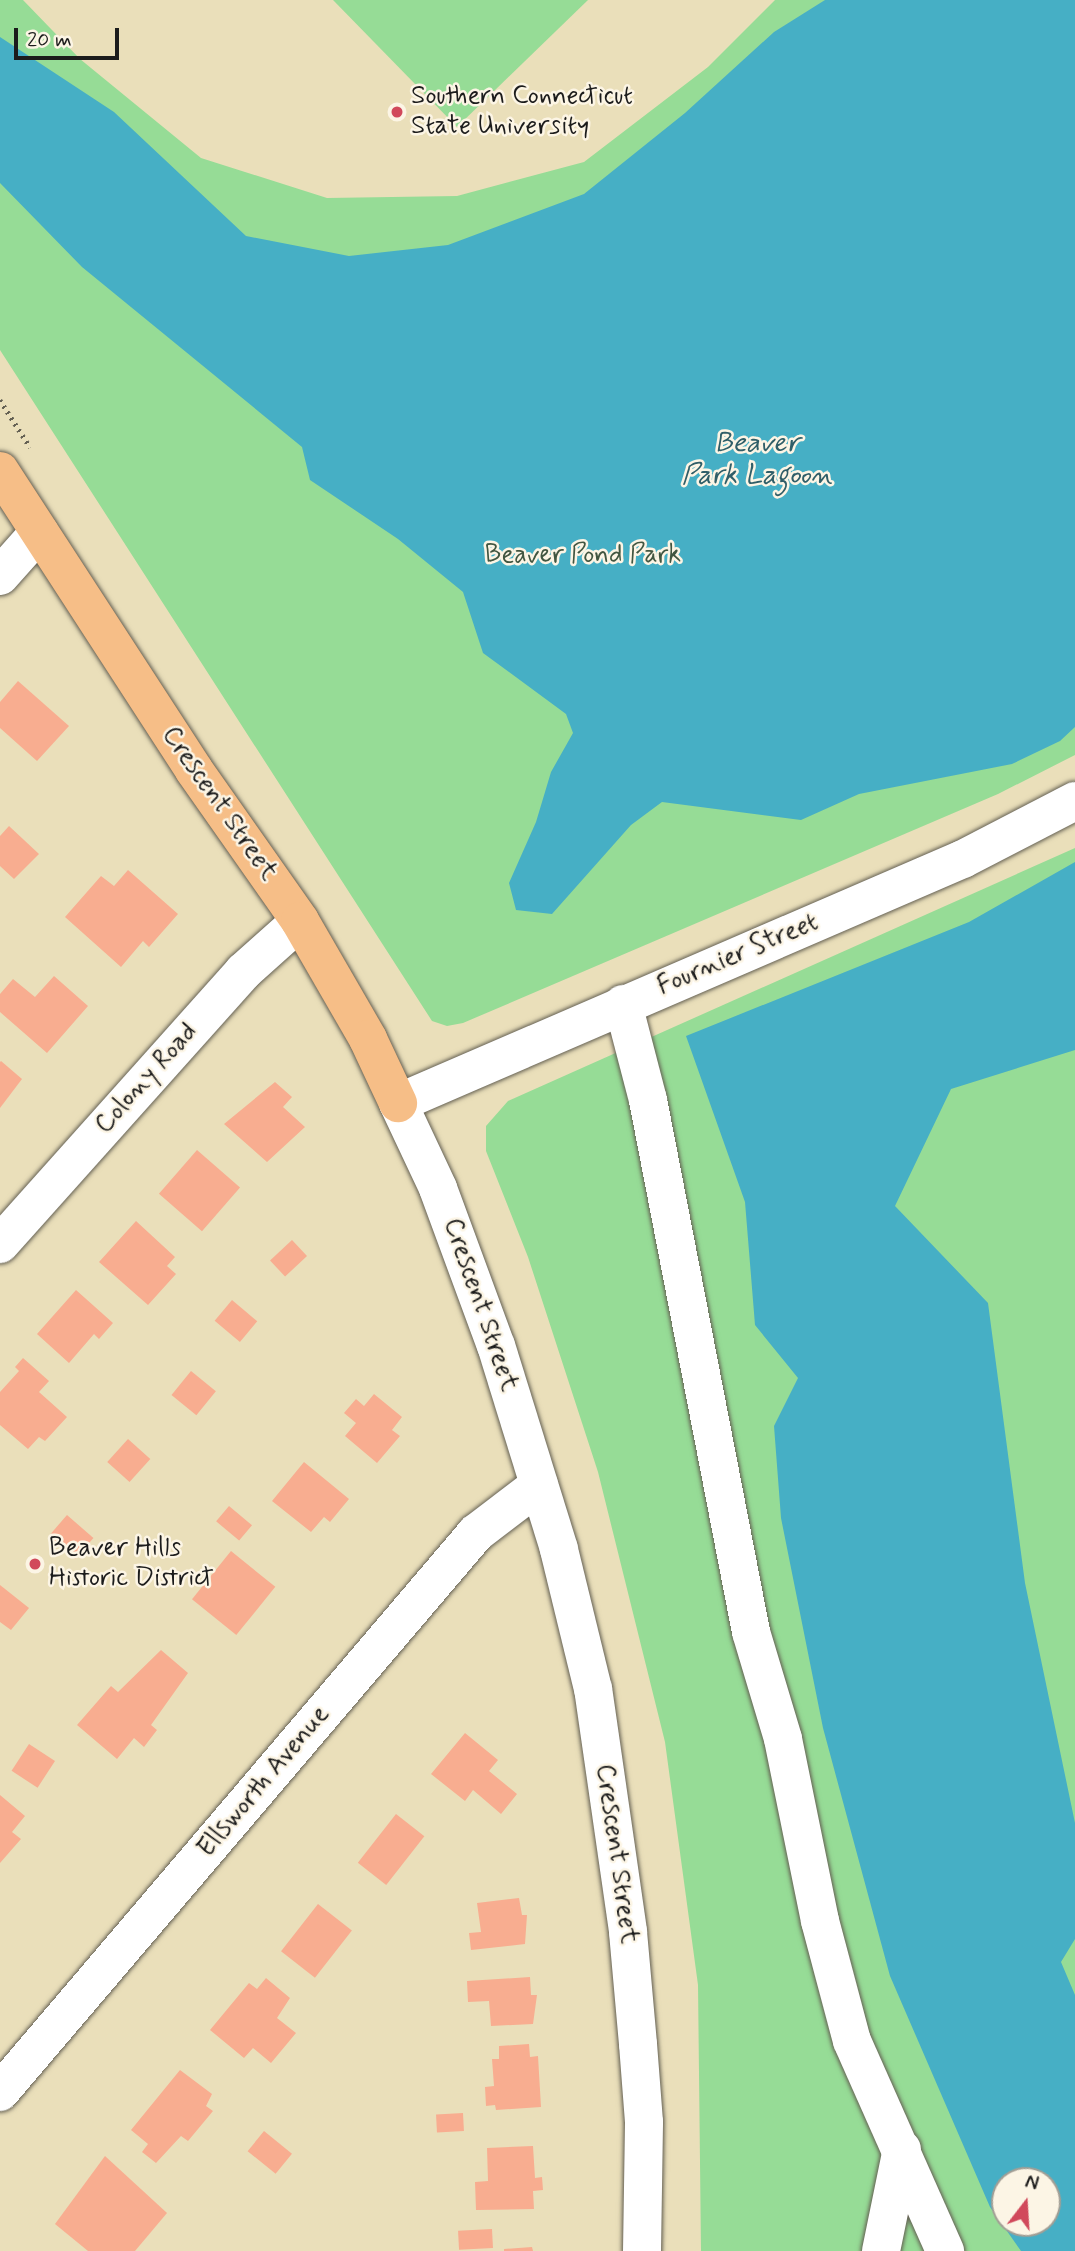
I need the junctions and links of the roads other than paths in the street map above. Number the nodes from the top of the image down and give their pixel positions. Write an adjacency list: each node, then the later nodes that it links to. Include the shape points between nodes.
1 (0, 471): 2 (main road, Crescent Street)
2 (39, 532): 3 (street); 5 (main road, Crescent Street, via 194,770)
3 (0, 576)
4 (1075, 801): 6 (street, Fournier Street, via 962,859)
5 (300, 921): 7 (main road, Crescent Street, via 368,1039); 8 (street, Colony Road, via 243,972)
6 (623, 1004): 7 (street, Fournier Street); 11 (street, via 648,1100 751,1632 783,1740 820,1921 852,2041)
7 (397, 1103): 9 (street, Crescent Street, via 438,1188 496,1346)
8 (0, 1244)
9 (539, 1485): 10 (street, Ellsworth Avenue, via 476,1533); 12 (street, Crescent Street, via 593,1689 615,1834 644,2122)
10 (0, 2092)
11 (902, 2149): 13 (street); 14 (street)
12 (642, 2251)
13 (881, 2251)
14 (945, 2251)

